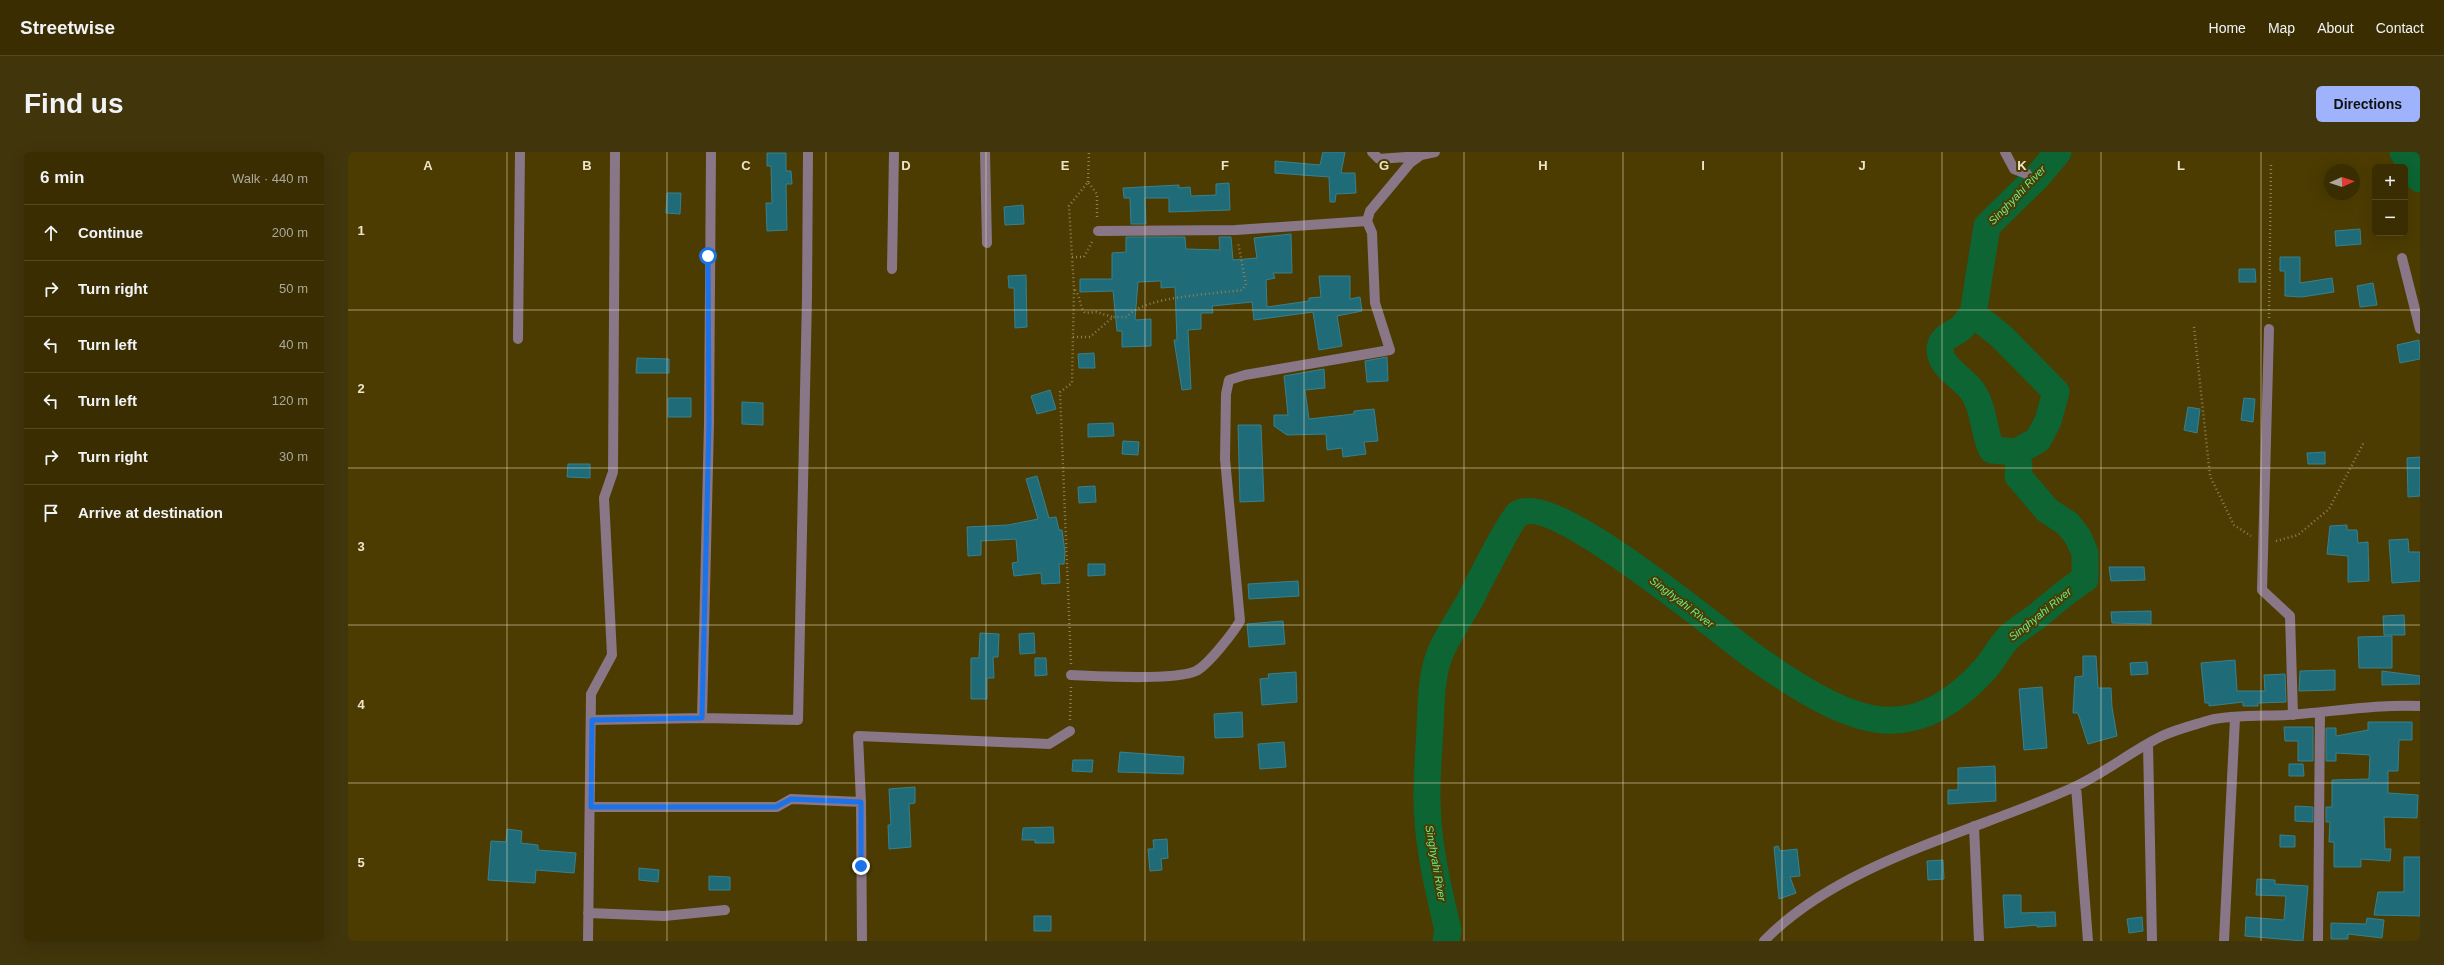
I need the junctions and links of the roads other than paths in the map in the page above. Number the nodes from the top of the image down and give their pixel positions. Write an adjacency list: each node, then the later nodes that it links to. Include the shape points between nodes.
1 (520, 152): 19 (street)
2 (615, 152): 26 (street, via 613,472 604,498 612,655 591,694)
3 (711, 152): 24 (street, via 709,423)
4 (808, 152): 24 (street, via 798,720)
5 (894, 152): 16 (street)
6 (985, 152): 14 (street)
7 (1372, 152): 10 (street, via 1379,159)
8 (1435, 152): 10 (street)
9 (2005, 152): 11 (street, via 2014,169)
10 (1421, 155): 12 (street, via 1410,163 1370,211)
11 (2027, 174)
12 (1367, 221): 13 (street, via 1236,230); 20 (street, via 1372,233 1375,303 1390,350 1229,380 1226,394 1225,459 1240,621 1232,635 1197,670 1185,674 1136,677)
13 (1098, 231)
14 (987, 243)
15 (2402, 258): 18 (street)
16 (892, 269)
17 (2268, 328): 23 (street, via 2262,590 2290,616)
18 (2420, 330)
19 (518, 339)
20 (1071, 675)
21 (2420, 706): 22 (street, via 2385,705)
22 (2320, 713): 23 (street); 42 (street)
23 (2293, 714): 25 (street)
24 (702, 718): 26 (street)
25 (2236, 718): 28 (street, via 2212,719); 41 (street)
26 (592, 720): 31 (street)
27 (1070, 731): 30 (street, via 1049,744 858,736)
28 (2148, 744): 29 (street); 40 (street)
29 (2076, 786): 32 (street, via 2027,808); 39 (street)
30 (861, 802): 31 (street, via 791,799 776,807); 36 (street)
31 (591, 807): 34 (street)
32 (1974, 826): 37 (street, via 1936,840 1846,883 1785,919); 38 (street)
33 (725, 910): 34 (street, via 664,916)
34 (588, 913): 35 (street)
35 (588, 941)
36 (862, 941)
37 (1764, 941)
38 (1979, 941)
39 (2088, 941)
40 (2152, 941)
41 (2224, 941)
42 (2318, 941)

